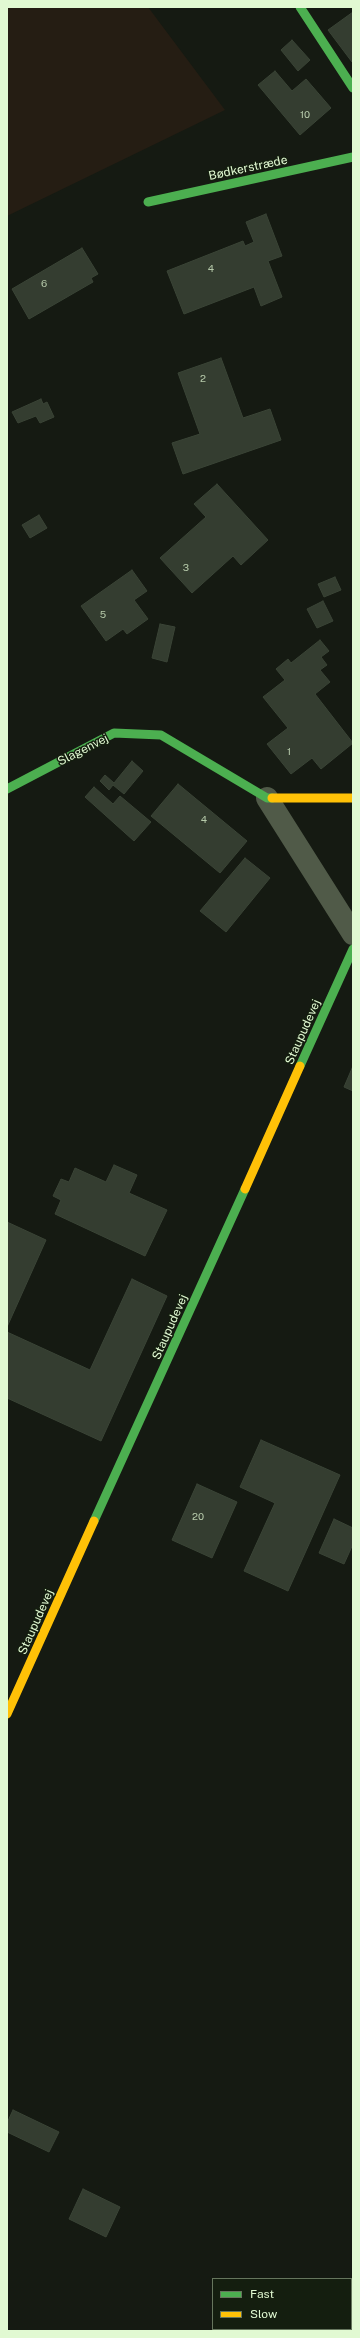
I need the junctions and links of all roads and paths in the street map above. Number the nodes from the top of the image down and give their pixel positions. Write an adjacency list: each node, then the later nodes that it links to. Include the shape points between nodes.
1 (300, 7): 2 (street)
2 (353, 88)
3 (353, 157): 4 (street, Bødkerstræde)
4 (148, 202)
5 (7, 789): 6 (street, Slagenvej, via 114,733 161,735)
6 (267, 798): 7 (street); 8 (street, Slagenvej)
7 (353, 798)
8 (353, 934)
9 (353, 949): 10 (street, Staupudevej)
10 (7, 1714)

